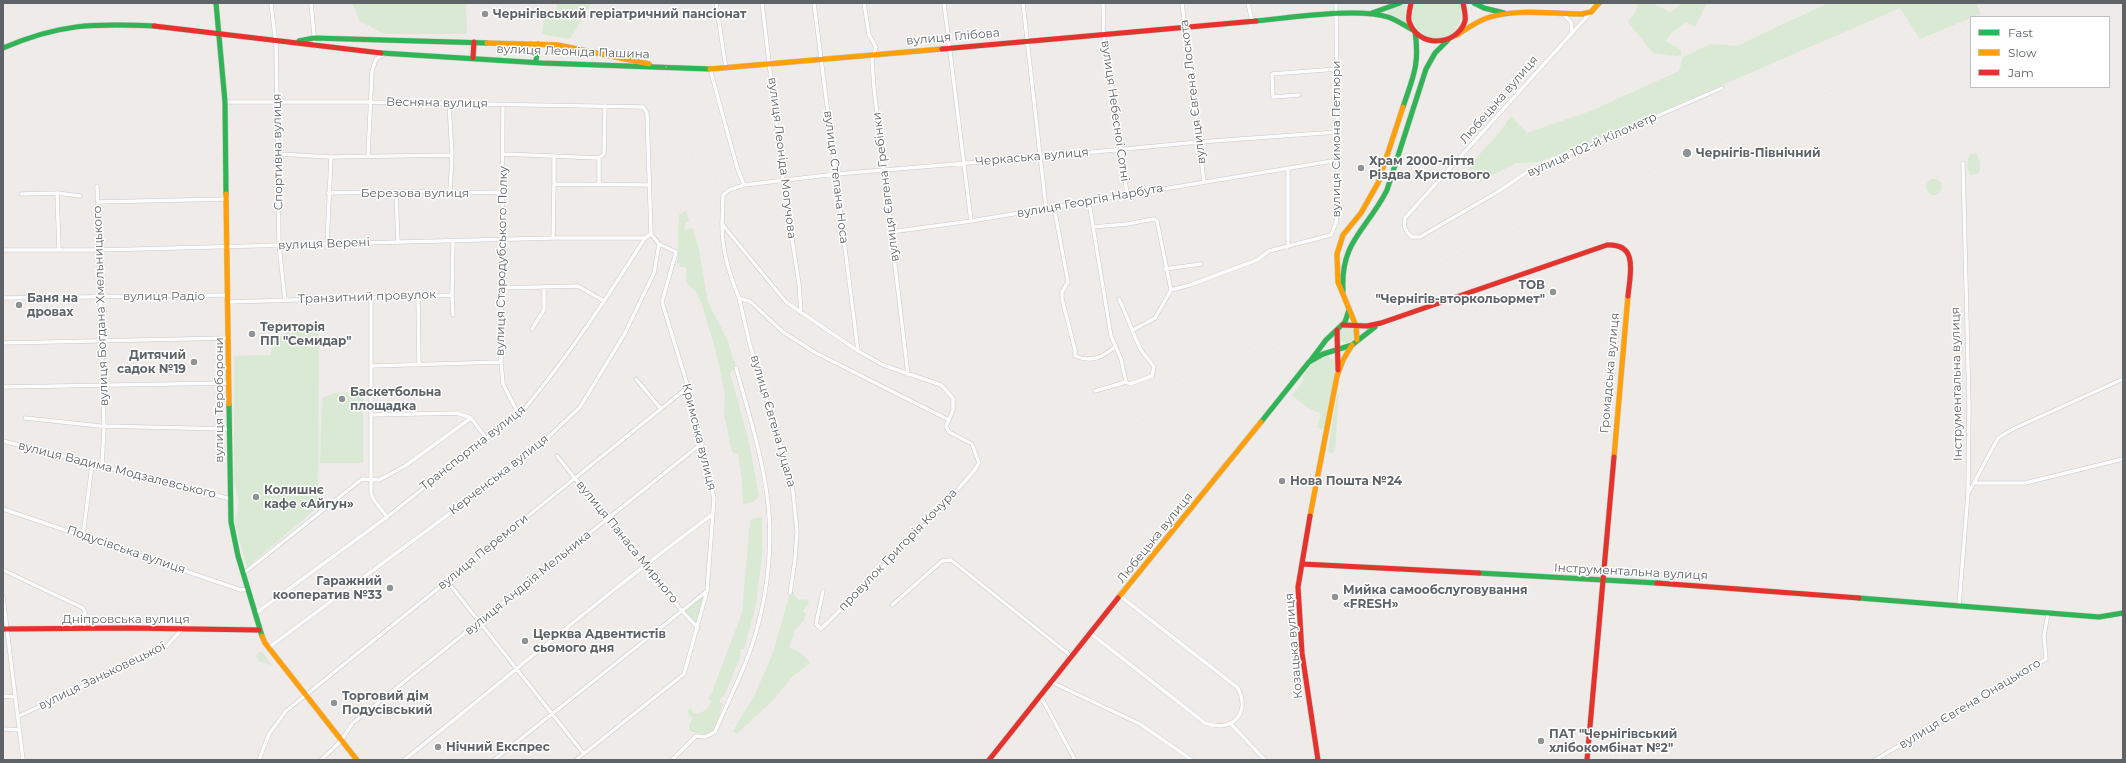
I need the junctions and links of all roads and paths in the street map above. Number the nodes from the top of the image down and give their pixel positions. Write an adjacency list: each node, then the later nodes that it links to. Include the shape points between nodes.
1 (216, 3): 27 (main road, вулиця Тероборони)
2 (272, 3): 32 (street, Спортивна вулиця)
3 (312, 3): 31 (street)
4 (716, 3): 48 (street)
5 (762, 3): 46 (street, вулиця Леоніда Могучова)
6 (814, 3): 44 (street, вулиця Степана Носа)
7 (864, 3): 42 (street, вулиця Євгена Гребінки, via 869,35 876,47)
8 (944, 3): 40 (street)
9 (1023, 3): 35 (street)
10 (1102, 3): 29 (street, вулиця Небесної Сотні)
11 (1182, 3): 25 (street, вулиця Євгена Лоскота)
12 (1248, 3): 24 (street)
13 (1336, 3): 20 (street, вулиця Симона Петлюри)
14 (1400, 3): 21 (main road, вулиця Глібова)
15 (1411, 3): 26 (main road, via 1408,15)
16 (1463, 3): 30 (main road, via 1465,19)
17 (1474, 3): 22 (main road)
18 (1599, 3): 19 (main road, Любецька вулиця)
19 (1591, 12): 23 (main road); 28 (street, Любецька вулиця)
20 (1336, 14): 21 (main road, вулиця Глібова); 24 (main road, вулиця Глібова); 50 (street, вулиця Симона Петлюри)
21 (1369, 14): 26 (main road, вулиця Глібова, via 1388,17)
22 (1511, 14): 23 (main road); 30 (main road, via 1481,20)
23 (1563, 14): 28 (street, via 1570,20)
24 (1252, 21): 25 (main road, вулиця Глібова)
25 (1186, 28): 29 (main road, вулиця Глібова); 60 (street, вулиця Євгена Лоскота)
26 (1414, 31): 33 (main road, вулиця Глібова, via 1430,42); 129 (main road, via 1418,53 1417,66 1380,176 1369,202 1340,242 1337,274)
27 (220, 32): 32 (main road); 39 (main road, via 94,24 33,35); 54 (main road, вулиця Тероборони)
28 (1572, 33): 99 (street, Любецька вулиця, via 1405,218)
29 (1104, 35): 35 (main road, вулиця Глібова); 61 (street, вулиця Небесної Сотні)
30 (1457, 35): 33 (main road)
31 (314, 38): 34 (main road, вулиця Леоніда Пашина); 36 (main road, вулиця Леоніда Пашина); 38 (street)
32 (275, 40): 34 (main road); 53 (street, Спортивна вулиця)
33 (1448, 40): 129 (main road, via 1435,53 1426,69 1381,205 1352,241 1346,255 1342,279)
34 (295, 41): 38 (main road, вулиця Леоніда Пашина)
35 (1027, 41): 40 (main road, вулиця Глібова); 69 (street)
36 (474, 42): 37 (main road, вулиця Леоніда Пашина); 43 (main road)
37 (538, 44): 45 (main road); 47 (main road, вулиця Леоніда Пашина, via 578,48)
38 (315, 46): 41 (main road, вулиця Леоніда Пашина)
39 (3, 48)
40 (949, 48): 42 (main road, вулиця Глібова); 71 (street)
41 (386, 53): 43 (main road, вулиця Леоніда Пашина); 55 (street, via 376,59 372,71)
42 (874, 54): 44 (main road, вулиця Глібова); 74 (street, вулиця Євгена Гребінки, via 874,88)
43 (473, 58): 45 (main road, вулиця Леоніда Пашина)
44 (821, 59): 46 (main road, вулиця Глібова); 75 (street, вулиця Степана Носа)
45 (536, 61): 47 (main road, вулиця Леоніда Пашина, via 595,65)
46 (770, 64): 48 (main road, вулиця Глібова); 76 (street, вулиця Леоніда Могучова)
47 (656, 65): 49 (main road, вулиця Глібова)
48 (726, 68): 49 (main road, вулиця Глібова)
49 (710, 69): 81 (street)
50 (1337, 69): 52 (street, via 1272,74 1273,97); 59 (street, вулиця Симона Петлюри)
51 (1722, 88): 99 (street, вулиця 102-й Кілометр, via 1528,172 1420,237 1412,237)
52 (1299, 94)
53 (277, 101): 54 (street, Весняна вулиця); 55 (street, Весняна вулиця); 62 (street, Спортивна вулиця)
54 (225, 102): 91 (main road, вулиця Тероборони)
55 (370, 102): 56 (street, Весняна вулиця); 65 (street)
56 (449, 103): 57 (street, Весняна вулиця); 64 (street)
57 (503, 105): 58 (street, Весняна вулиця); 63 (street, вулиця Стародубського Полку)
58 (605, 106): 68 (street, via 604,154); 80 (street, Весняна вулиця, via 643,107 647,113)
59 (1337, 132): 60 (street, Черкаська вулиця); 70 (street, вулиця Симона Петлюри)
60 (1199, 142): 61 (street, Черкаська вулиця); 78 (street, вулиця Євгена Лоскота)
61 (1120, 148): 69 (street, Черкаська вулиця); 89 (street, вулиця Небесної Сотні)
62 (278, 154): 67 (street); 109 (street, Спортивна вулиця)
63 (503, 154): 66 (street); 85 (street, вулиця Стародубського Полку)
64 (452, 155): 65 (street); 83 (street)
65 (368, 156): 67 (street)
66 (554, 156): 68 (street); 77 (street)
67 (331, 157): 87 (street)
68 (600, 158): 79 (street)
69 (1040, 158): 71 (street, Черкаська вулиця); 95 (street)
70 (1338, 160): 73 (street, вулиця Георгія Нарбута); 111 (street, вулиця Симона Петлюри, via 1336,217 1331,235)
71 (963, 162): 74 (street, Черкаська вулиця); 96 (street)
72 (1963, 163): 186 (street, Інструментальна вулиця, via 1969,406)
73 (1288, 168): 78 (street, вулиця Георгія Нарбута); 111 (street)
74 (884, 170): 75 (street, Черкаська вулиця); 100 (street, вулиця Євгена Гребінки)
75 (836, 174): 76 (street, Черкаська вулиця); 150 (street, вулиця Степана Носа)
76 (783, 181): 81 (street, Черкаська вулиця); 133 (street, вулиця Леоніда Могучова)
77 (554, 182): 79 (street); 102 (street)
78 (1204, 182): 89 (street, вулиця Георгія Нарбута)
79 (599, 184): 80 (street)
80 (649, 185): 101 (street)
81 (744, 185): 97 (street, Черкаська вулиця, via 723,195)
82 (97, 186): 92 (street, вулиця Богдана Хмельницького)
83 (450, 190): 84 (street, Березова вулиця); 85 (street, Березова вулиця, via 454,193)
84 (396, 192): 87 (street, Березова вулиця); 106 (street)
85 (502, 192): 104 (street, вулиця Стародубського Полку)
86 (56, 193): 88 (street); 90 (street); 112 (street)
87 (328, 193): 107 (street)
88 (20, 194)
89 (1127, 194): 93 (street, вулиця Георгія Нарбута)
90 (80, 196)
91 (226, 199): 92 (street); 110 (main road, вулиця Тероборони)
92 (98, 202): 114 (street, вулиця Богдана Хмельницького)
93 (1089, 202): 94 (street, вулиця Георгія Нарбута); 98 (street)
94 (1054, 207): 95 (street, вулиця Георгія Нарбута); 147 (street, via 1068,282 1062,292 1062,299 1075,356 1091,360 1101,358)
95 (1046, 208): 96 (street, вулиця Георгія Нарбута)
96 (971, 221): 100 (street, вулиця Георгія Нарбута)
97 (722, 224): 126 (street, via 722,243 727,270); 133 (street, провулок Григорія Кочура, via 786,302)
98 (1093, 227): 116 (street, via 1154,219 1157,221); 147 (street, via 1111,336)
99 (1405, 229)
100 (891, 232): 159 (street, вулиця Євгена Гребінки)
101 (651, 234): 103 (street); 108 (street)
102 (553, 238): 103 (street, вулиця Верені); 104 (street, вулиця Верені)
103 (645, 238): 130 (street, Транспортна вулиця)
104 (501, 240): 105 (street, вулиця Верені); 118 (street, вулиця Стародубського Полку)
105 (453, 241): 106 (street, вулиця Верені); 120 (street, Транзитний провулок)
106 (398, 242): 107 (street, вулиця Верені)
107 (327, 244): 109 (street, вулиця Верені)
108 (659, 244): 166 (street, Кримська вулиця, via 676,252 662,302); 218 (street, Керченська вулиця, via 654,273 624,335 580,406 542,443 495,480)
109 (279, 245): 110 (street, вулиця Верені); 128 (street, Спортивна вулиця)
110 (228, 247): 114 (street, вулиця Верені); 121 (main road, вулиця Тероборони)
111 (1288, 248): 119 (street, вулиця Симона Петлюри, via 1269,251 1257,260)
112 (59, 249): 113 (street, вулиця Верені); 114 (street, вулиця Верені)
113 (3, 250)
114 (99, 250): 122 (street, вулиця Богдана Хмельницького)
115 (1201, 264): 116 (street)
116 (1165, 269): 119 (street)
117 (544, 287): 118 (street); 130 (street, via 578,286); 140 (street, via 544,310)
118 (501, 288): 152 (street, вулиця Стародубського Полку)
119 (1171, 290): 141 (street, via 1155,318)
120 (452, 294): 123 (street, Транзитний провулок); 134 (street)
121 (229, 295): 122 (street, вулиця Радіо); 131 (main road, вулиця Тероборони)
122 (100, 296): 124 (street, вулиця Радіо); 144 (street, вулиця Богдана Хмельницького)
123 (418, 296): 125 (street, Транзитний провулок); 155 (street)
124 (3, 298)
125 (371, 298): 128 (street, Транзитний провулок); 156 (street)
126 (739, 298): 173 (street, via 751,302 783,332 816,352); 202 (street, вулиця Євгена Гуцала, via 750,345 792,483 797,531)
127 (1118, 299): 141 (street)
128 (285, 300): 131 (street, Транзитний провулок)
129 (1345, 300): 132 (main road)
130 (604, 301): 169 (street, Транспортна вулиця, via 545,384)
131 (229, 302): 143 (main road, вулиця Тероборони)
132 (1349, 310): 135 (main road); 138 (main road, via 1348,317)
133 (801, 313): 150 (street, провулок Григорія Кочура)
134 (453, 314)
135 (1352, 316): 137 (main road); 139 (main road)
136 (1381, 323): 137 (main road); 145 (main road); 197 (main road, Громадська вулиця, via 1607,244 1618,243 1627,249 1630,256 1628,297)
137 (1364, 326): 139 (main road)
138 (1340, 327): 139 (main road); 142 (main road); 153 (main road, via 1326,340)
139 (1355, 327): 145 (main road)
140 (532, 329)
141 (1133, 330): 162 (street, via 1146,360 1154,367 1154,374 1130,384)
142 (1336, 337): 148 (main road, via 1342,346); 149 (main road)
143 (229, 338): 144 (street); 163 (main road, вулиця Тероборони)
144 (101, 341): 146 (street); 164 (street, вулиця Богдана Хмельницького)
145 (1357, 341): 148 (main road)
146 (3, 343)
147 (1116, 346): 162 (street, via 1122,359)
148 (1351, 346): 149 (main road, Любецька вулиця); 158 (main road, Козацька вулиця)
149 (1336, 350): 151 (main road, Любецька вулиця); 154 (main road)
150 (858, 351): 159 (street, провулок Григорія Кочура)
151 (1323, 354): 153 (main road, Любецька вулиця); 154 (main road, via 1334,356)
152 (501, 362): 155 (street); 169 (street, вулиця Стародубського Полку, via 503,384)
153 (1310, 362): 203 (main road, Любецька вулиця)
154 (1338, 364): 158 (main road)
155 (419, 365): 156 (street)
156 (371, 366): 170 (street)
157 (736, 368): 241 (street, via 753,425 767,495 769,552 766,586 749,654 715,732 706,737 696,736)
158 (1338, 373): 194 (main road, Козацька вулиця)
159 (908, 375): 173 (street, провулок Григорія Кочура, via 941,385 953,398 954,410)
160 (636, 379): 168 (street)
161 (2123, 379): 185 (street, via 1998,438)
162 (1126, 382): 167 (street)
163 (228, 383): 164 (street); 175 (main road, вулиця Тероборони)
164 (103, 385): 165 (street); 174 (street, вулиця Богдана Хмельницького)
165 (3, 386)
166 (688, 388): 168 (street, вулиця Перемоги); 178 (street, Кримська вулиця)
167 (1095, 391)
168 (661, 409): 184 (street, вулиця Перемоги)
169 (518, 413): 176 (street, Транспортна вулиця)
170 (371, 415): 172 (street, via 457,413); 183 (street)
171 (25, 418): 174 (street)
172 (471, 418): 176 (street); 183 (street, via 405,466 379,480)
173 (950, 420): 201 (street, провулок Григорія Кочура, via 946,426 949,432 972,444 979,463 974,470 934,516 821,629 816,624)
174 (104, 426): 175 (street); 182 (street, вулиця Богдана Хмельницького)
175 (229, 429): 187 (main road, вулиця Тероборони)
176 (486, 438): 190 (street, Транспортна вулиця)
177 (3, 441): 181 (street, вулиця Вадима Модзалевського)
178 (702, 443): 189 (street, Кримська вулиця, via 714,498); 191 (street, вулиця Андрія Мельника)
179 (557, 456): 184 (street, вулиця Панаса Мирного)
180 (2123, 459): 185 (street, via 2025,483)
181 (92, 465): 182 (street, вулиця Вадима Модзалевського); 192 (street)
182 (102, 467): 187 (street, вулиця Вадима Модзалевського)
183 (371, 479): 190 (street, via 371,494); 196 (street, via 362,479)
184 (576, 479): 191 (street, вулиця Панаса Мирного); 198 (street, вулиця Перемоги)
185 (1974, 483): 186 (street)
186 (1968, 493): 206 (street, Інструментальна вулиця)
187 (231, 499): 196 (main road, вулиця Тероборони, via 233,538)
188 (3, 509): 192 (street, Подусівська вулиця)
189 (712, 514): 193 (street); 200 (street, Кримська вулиця)
190 (387, 517): 209 (street, Транспортна вулиця)
191 (608, 518): 193 (street, вулиця Панаса Мирного); 211 (street, вулиця Андрія Мельника)
192 (83, 535): 199 (street, Подусівська вулиця, via 242,590)
193 (644, 564): 207 (street, вулиця Панаса Мирного); 220 (street)
194 (1302, 564): 197 (main road, Інструментальна вулиця); 247 (main road, Козацька вулиця, via 1298,587 1298,614 1306,689)
195 (3, 570): 212 (street, via 83,608)
196 (244, 573): 199 (main road, вулиця Тероборони)
197 (1603, 580): 206 (main road, Інструментальна вулиця, via 1807,592); 248 (main road, Громадська вулиця)
198 (447, 582): 211 (street); 222 (street, вулиця Перемоги)
199 (248, 589): 209 (main road, вулиця Тероборони)
200 (707, 591): 207 (street); 213 (street, Кримська вулиця)
201 (823, 591)
202 (790, 593)
203 (1120, 596): 217 (main road, Любецька вулиця); 228 (street, via 1238,688 1240,710)
204 (3, 597): 214 (street)
205 (892, 605): 219 (street, via 942,561 951,560)
206 (1959, 605): 210 (main road, Інструментальна вулиця)
207 (681, 610): 213 (street, вулиця Панаса Мирного); 226 (street)
208 (2123, 612): 210 (main road, Інструментальна вулиця, via 2114,616 2099,617)
209 (256, 613): 216 (main road, вулиця Тероборони)
210 (2048, 613): 249 (street, вулиця Євгена Онацького, via 2044,636 2046,658)
211 (479, 622): 220 (street); 231 (street, вулиця Андрія Мельника, via 353,723)
212 (84, 628): 214 (main road, Дніпровська вулиця); 215 (main road, Дніпровська вулиця)
213 (698, 628): 232 (street, Кримська вулиця, via 684,674)
214 (5, 629): 225 (street)
215 (182, 629): 216 (main road, Дніпровська вулиця); 227 (street, вулиця Заньковецької, via 166,647)
216 (259, 630): 218 (main road, вулиця Тероборони)
217 (1090, 633): 219 (main road, Любецька вулиця); 228 (street, via 1205,723 1220,727)
218 (268, 648): 222 (main road, вулиця Тероборони)
219 (1071, 656): 221 (main road, Любецька вулиця)
220 (517, 670): 226 (street); 238 (street)
221 (1051, 682): 223 (main road, Любецька вулиця); 233 (street, via 1140,724)
222 (306, 695): 231 (main road, вулиця Тероборони); 235 (street, вулиця Перемоги, via 286,711 269,734)
223 (1040, 695): 242 (main road, Любецька вулиця); 243 (street)
224 (3, 696): 225 (street)
225 (15, 697): 227 (street)
226 (551, 713): 232 (street); 239 (street)
227 (17, 717): 230 (street)
228 (1232, 724): 246 (street)
229 (3, 729): 230 (street)
230 (19, 730): 234 (street)
231 (341, 741): 236 (street, вулиця Андрія Мельника); 237 (main road, вулиця Тероборони)
232 (584, 754): 240 (street, Кримська вулиця)
233 (1187, 756): 244 (street); 245 (street)
234 (23, 760)
235 (259, 760)
236 (321, 760)
237 (357, 760)
238 (404, 760)
239 (494, 760)
240 (576, 760)
241 (672, 760)
242 (990, 760)
243 (1075, 760)
244 (1184, 760)
245 (1192, 760)
246 (1265, 760)
247 (1318, 760)
248 (1587, 760)
249 (1875, 760)

